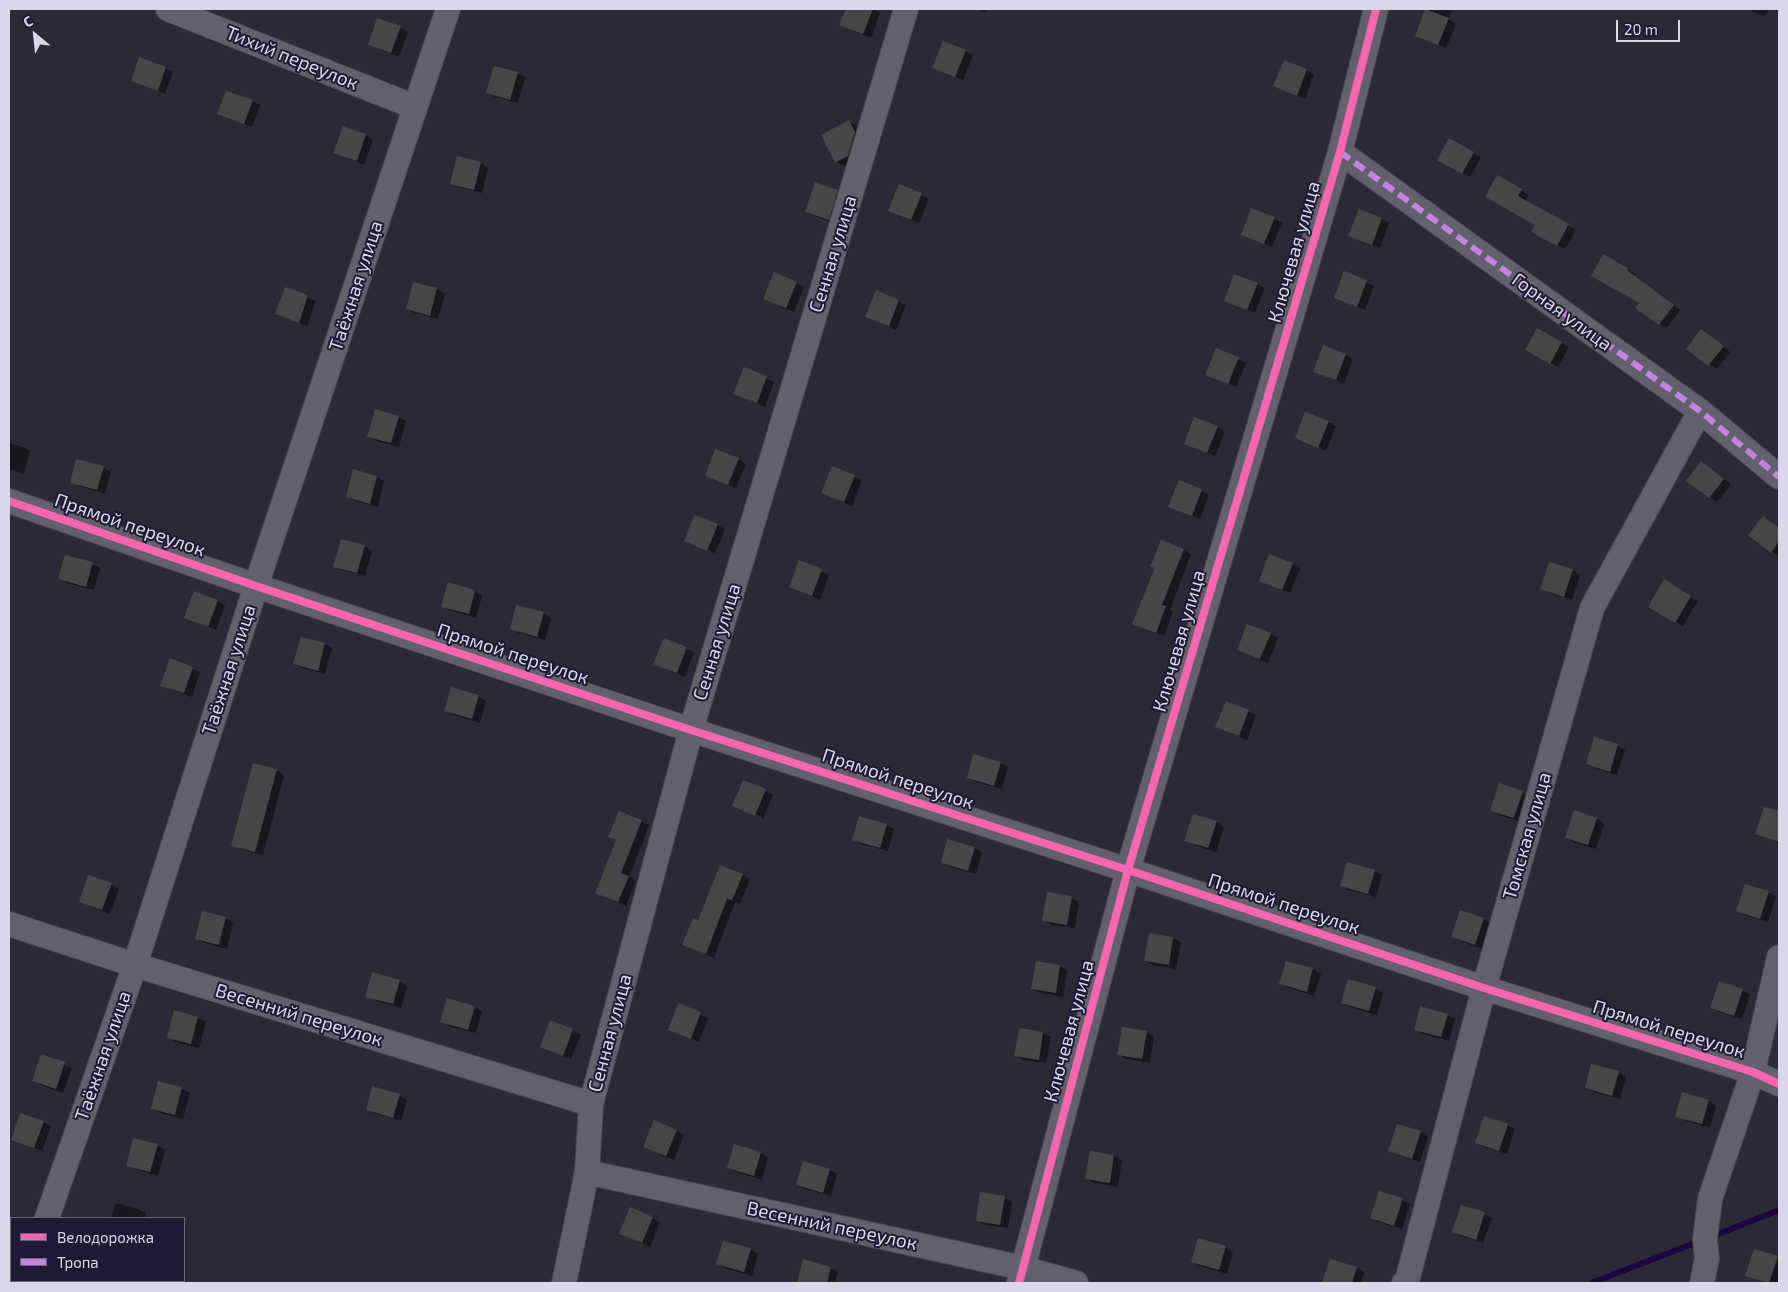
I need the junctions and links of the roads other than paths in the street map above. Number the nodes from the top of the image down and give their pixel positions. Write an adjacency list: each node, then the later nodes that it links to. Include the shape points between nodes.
1 (168, 9): 5 (street, Тихий переулок)
2 (448, 9): 5 (street, Таёжная улица)
3 (906, 9): 11 (street, Сенная улица)
4 (1376, 9): 6 (street, Ключевая улица)
5 (415, 107): 10 (street, Таёжная улица)
6 (1340, 152): 7 (street, Горная улица); 12 (street, Ключевая улица)
7 (1700, 411): 8 (street, Горная улица); 16 (street, Томская улица, via 1592,608)
8 (1779, 477)
9 (9, 501): 10 (street, Прямой переулок)
10 (256, 586): 11 (street, Прямой переулок); 15 (street, Таёжная улица)
11 (691, 730): 12 (street, Прямой переулок); 19 (street, Сенная улица)
12 (1128, 870): 16 (street, Прямой переулок); 22 (street, Ключевая улица)
13 (9, 924): 15 (street, Весенний переулок)
14 (1779, 957): 17 (street)
15 (134, 965): 19 (street, Весенний переулок); 21 (street, Таёжная улица)
16 (1484, 988): 17 (street, Прямой переулок); 23 (street, Томская улица)
17 (1753, 1072): 18 (street, Прямой переулок); 26 (street, via 1710,1199 1705,1239 1707,1258)
18 (1779, 1084)
19 (591, 1104): 20 (street, Сенная улица)
20 (587, 1172): 22 (street, Весенний переулок); 24 (street, Сенная улица)
21 (48, 1217)
22 (1021, 1276): 25 (street, Весенний переулок)
23 (1405, 1282)
24 (564, 1283)
25 (1076, 1283)
26 (1702, 1283)

